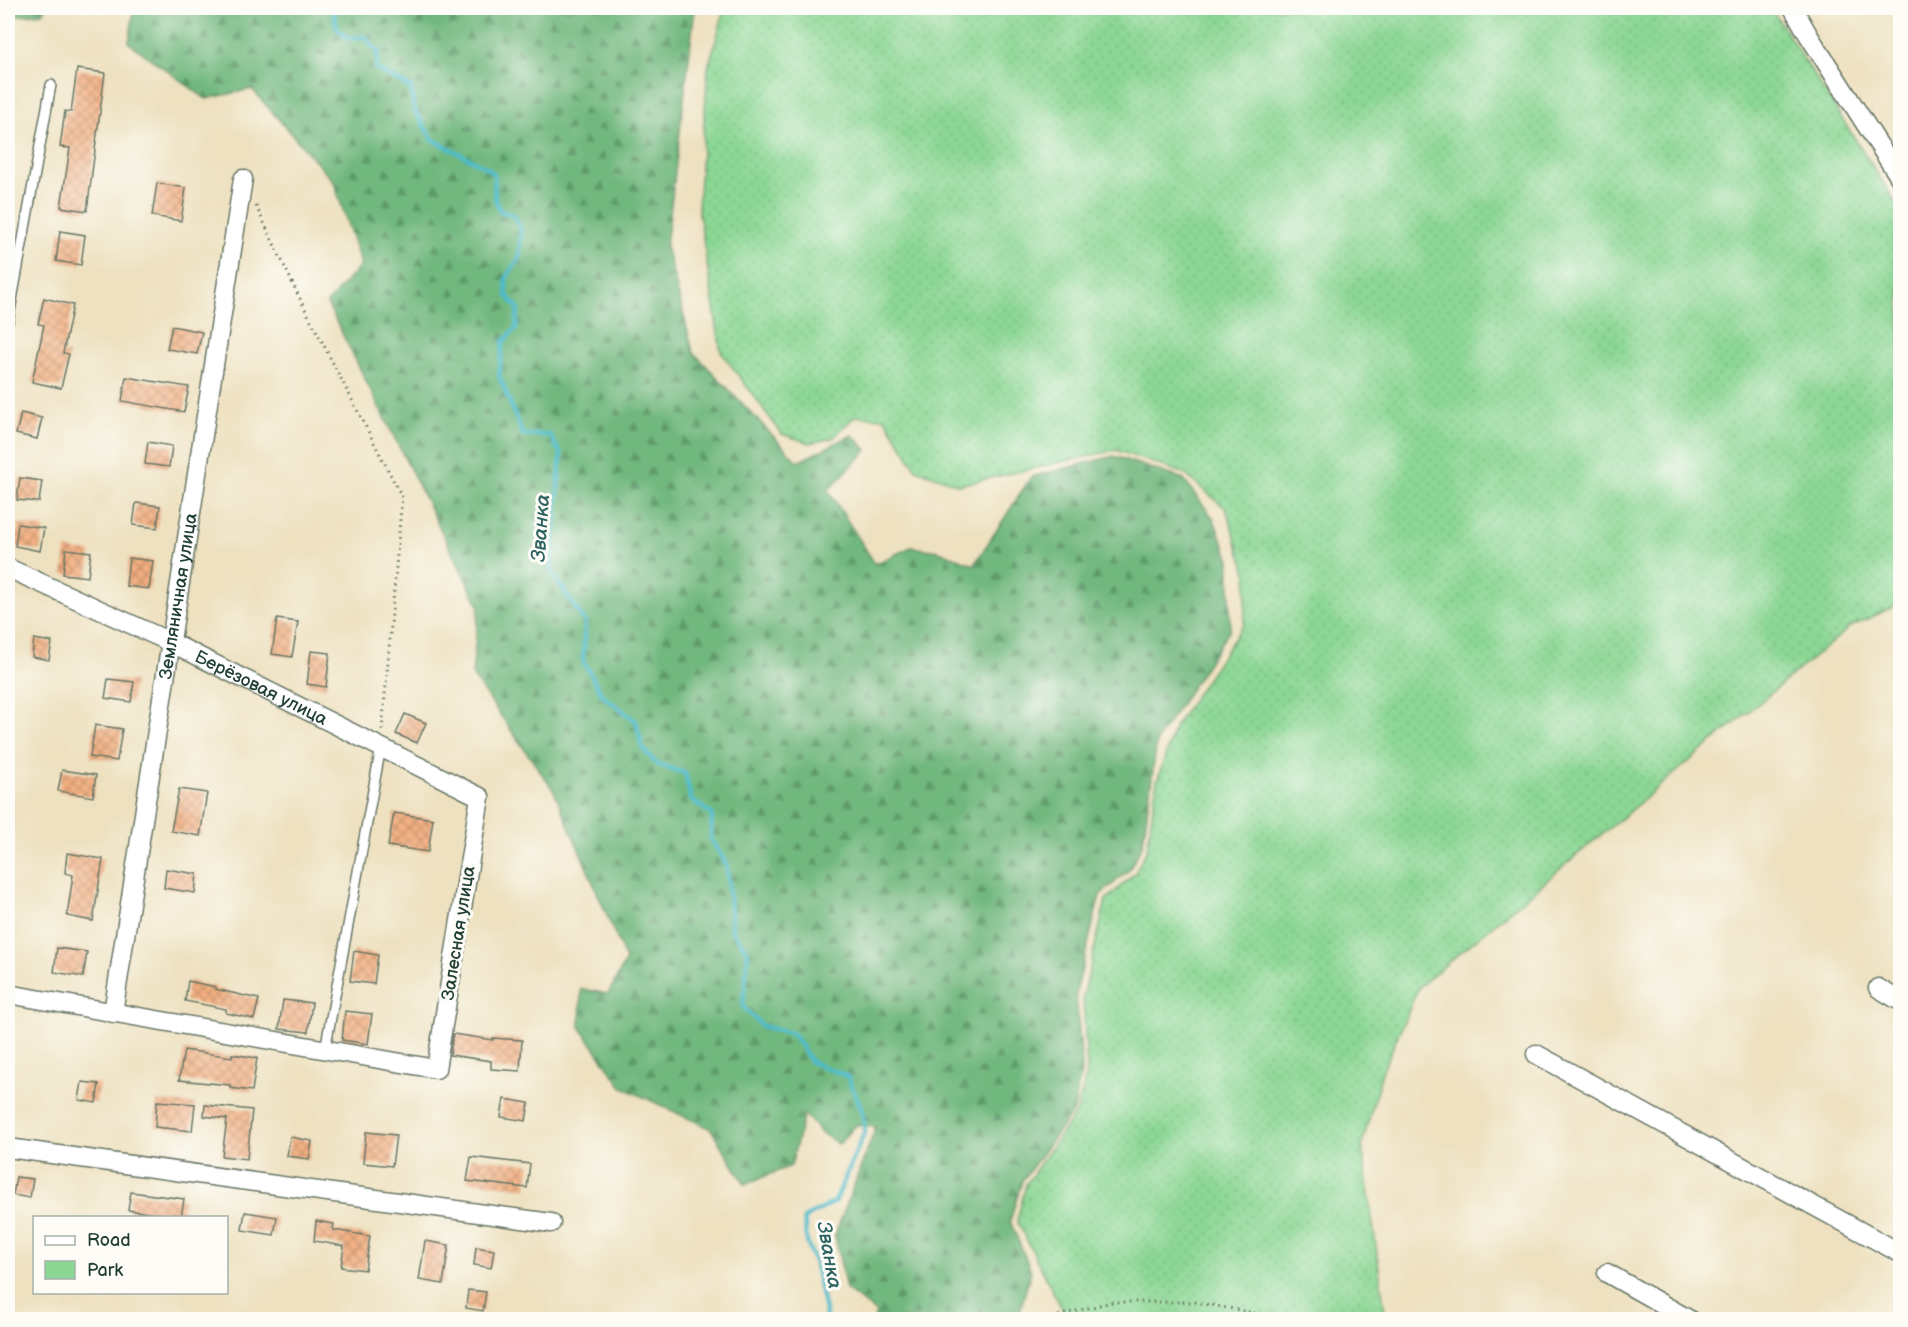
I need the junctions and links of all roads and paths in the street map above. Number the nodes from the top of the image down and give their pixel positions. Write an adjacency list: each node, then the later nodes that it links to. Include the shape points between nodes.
1 (1793, 8): 3 (street)
2 (51, 85): 5 (lane)
3 (1900, 178)
4 (243, 179): 7 (street, Земляничная улица); 8 (path, via 402,497)
5 (8, 322)
6 (8, 568): 7 (street, Берёзовая улица)
7 (170, 642): 8 (street, Берёзовая улица); 13 (street, Земляничная улица)
8 (381, 747): 9 (street, Берёзовая улица); 14 (lane)
9 (480, 797): 14 (street, Залесная улица, via 436,1069)
10 (1878, 988): 12 (street)
11 (8, 994): 13 (street)
12 (1900, 1001)
13 (112, 1013): 14 (street)
14 (325, 1050)
15 (1536, 1054): 18 (street)
16 (8, 1148): 17 (street)
17 (551, 1223)
18 (1900, 1253)
19 (1606, 1273): 22 (street)
20 (1041, 1320): 21 (path, via 1112,1302 1195,1302)
21 (1292, 1320)
22 (1690, 1320)

